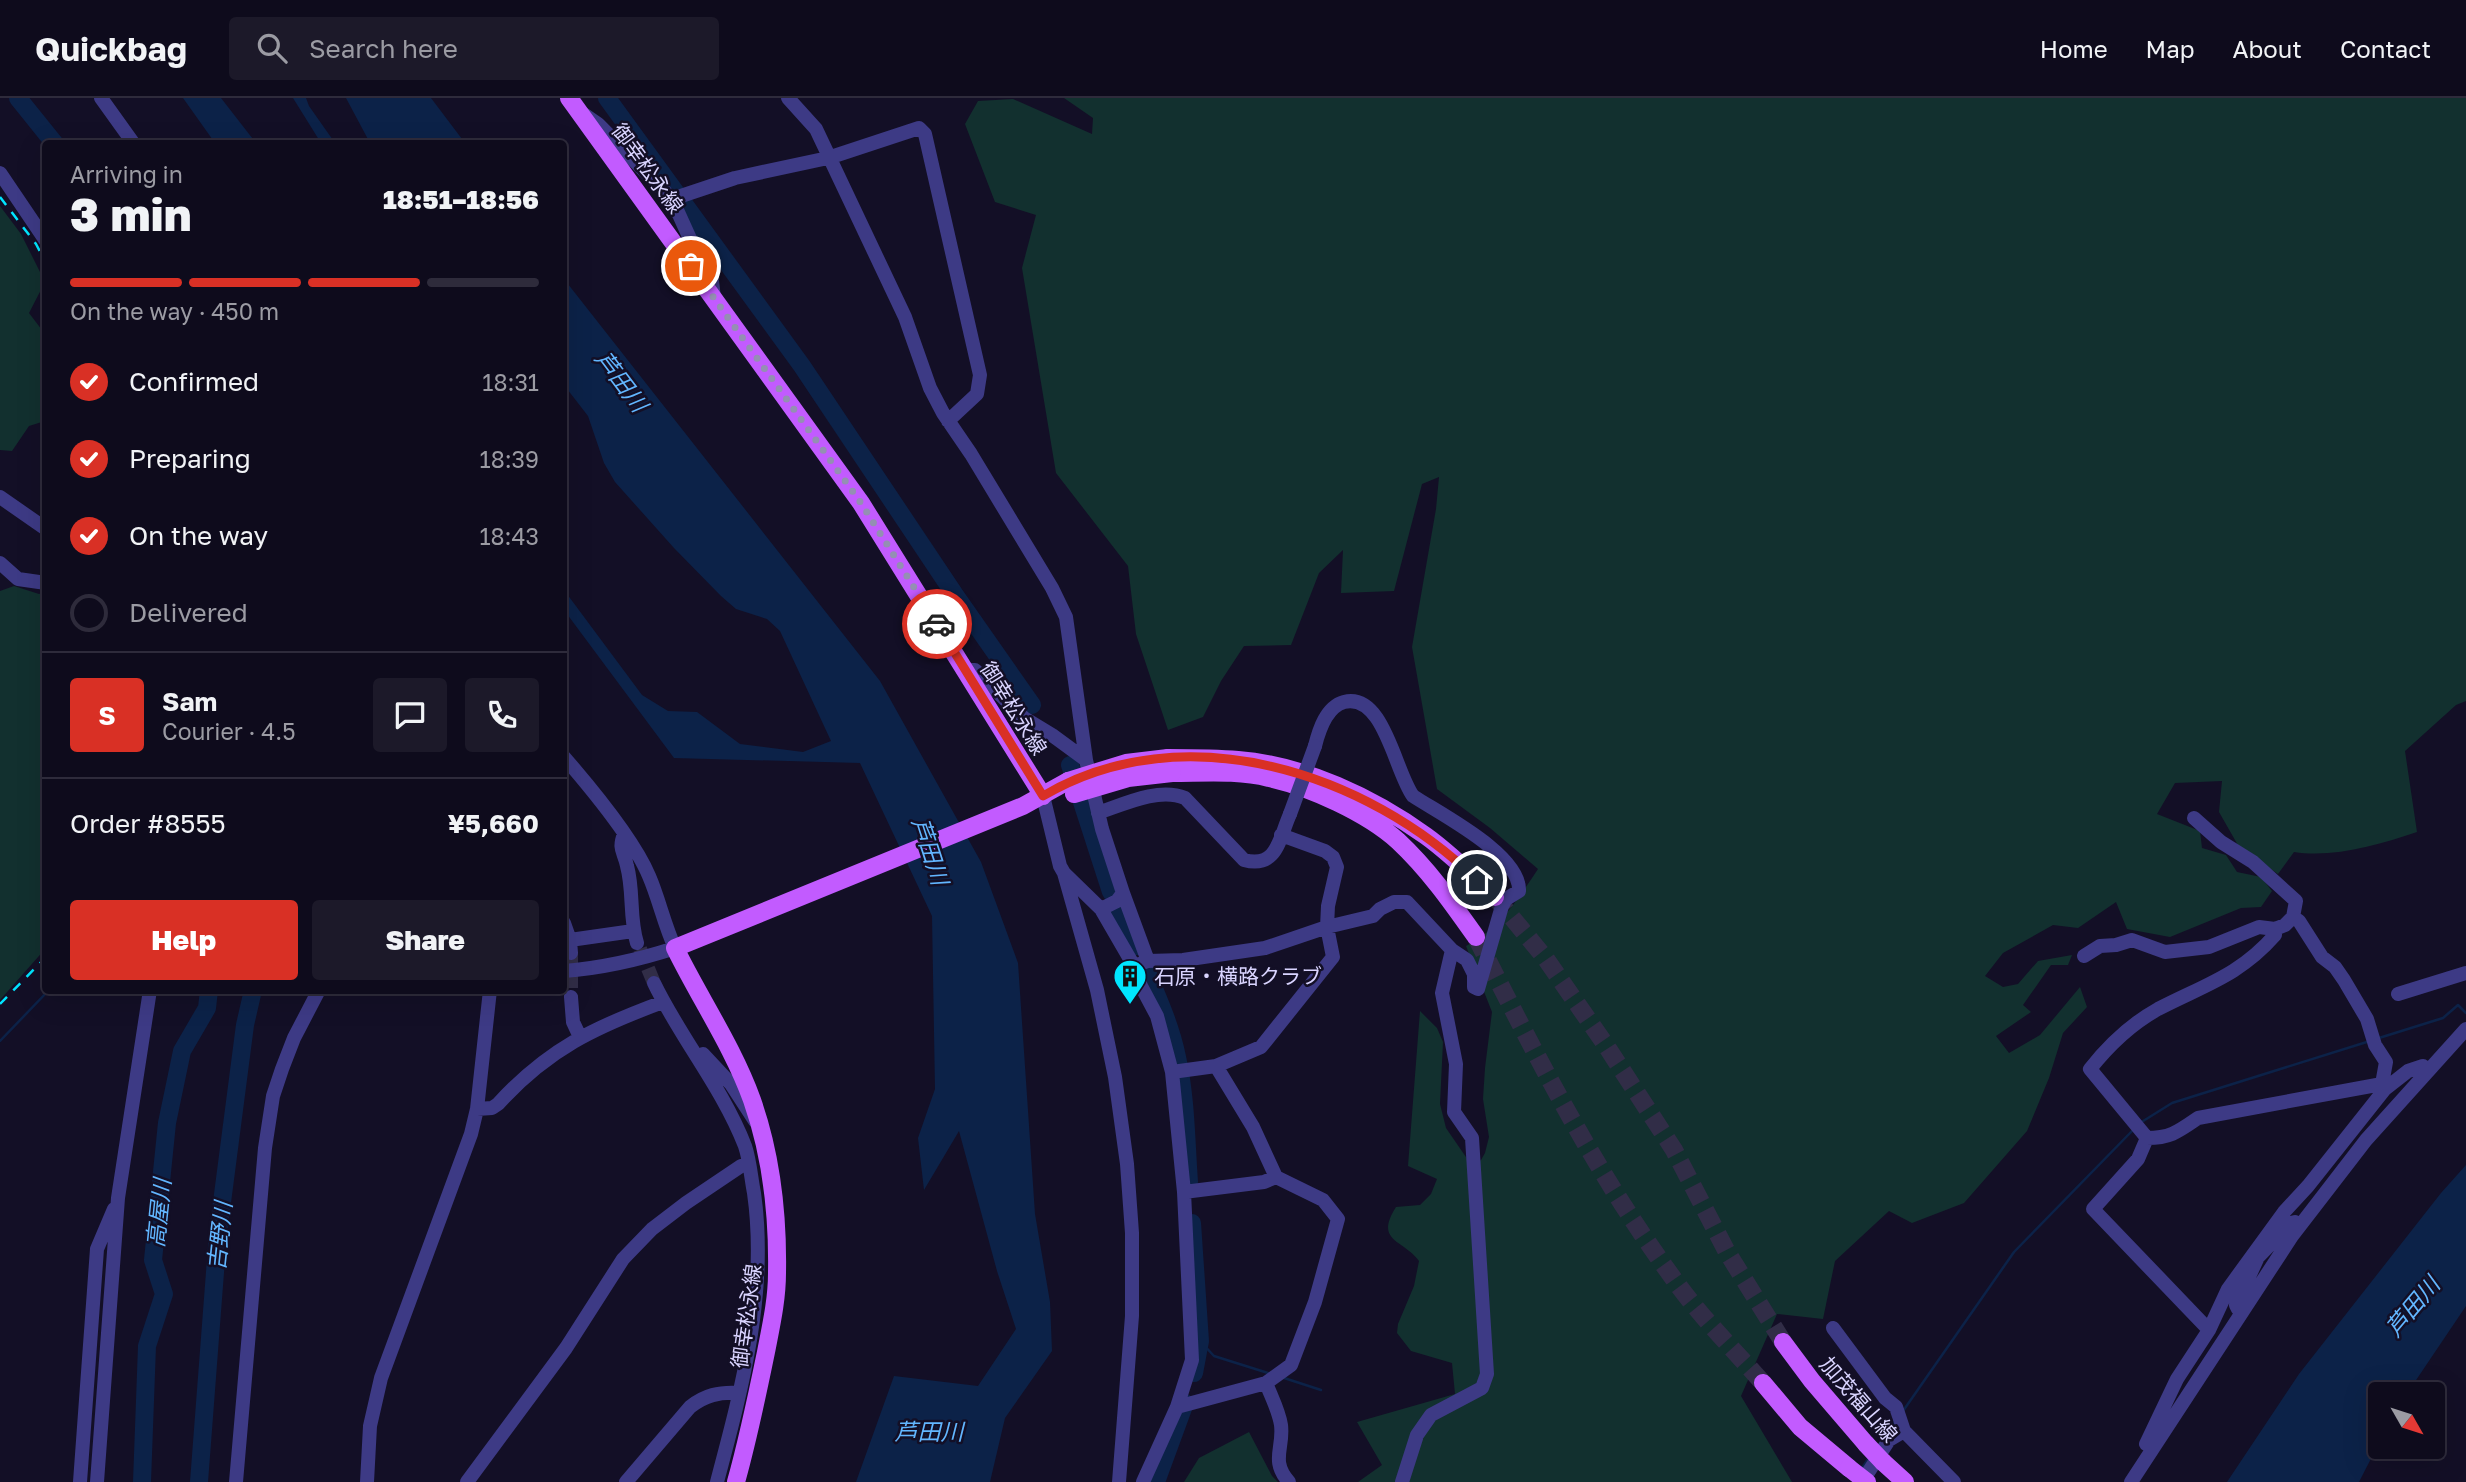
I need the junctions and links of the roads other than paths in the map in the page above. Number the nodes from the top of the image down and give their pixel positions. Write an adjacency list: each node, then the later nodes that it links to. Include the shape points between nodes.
1 (101, 98): 4 (street)
2 (789, 98): 5 (street, via 816,129)
3 (573, 104): 7 (street); 9 (main road, 御幸松永線)
4 (131, 140)
5 (828, 158): 7 (street, via 735,178); 10 (street, via 905,317 930,387); 10 (street, via 919,128 925,134 980,375 977,394)
6 (0, 173): 8 (street)
7 (677, 197): 9 (street, via 696,252 712,281)
8 (42, 235)
9 (714, 298): 15 (main road, 御幸松永線, via 861,503)
10 (948, 421): 16 (street, via 1066,617)
11 (0, 497): 12 (street)
12 (42, 526)
13 (0, 563): 14 (street, via 18,579)
14 (42, 582)
15 (963, 670): 16 (street, via 975,670 1024,718); 19 (main road, 御幸松永線)
16 (1086, 760): 20 (street)
17 (567, 761): 22 (street)
18 (1170, 765): 19 (main road, bridge); 26 (main road, via 1239,760 1281,767 1325,782 1426,836); 32 (main road, via 1269,778 1318,794 1357,814 1396,839 1423,866)
19 (1043, 796): 24 (street); 33 (main road)
20 (1098, 813): 23 (street, via 1173,793 1185,798 1244,860 1254,863 1272,857); 25 (street)
21 (2194, 818): 28 (street, via 2296,901)
22 (624, 834): 31 (street, via 620,846 631,881 635,937 570,946); 33 (street, via 649,875)
23 (1281, 835): 29 (street, via 1333,857 1337,867); 34 (street, bridge, via 1324,721 1338,704 1358,702 1367,707 1382,726 1413,796 1495,850 1519,882 1519,891 1502,906 1478,989 1467,960)
24 (1064, 873): 27 (street); 82 (street, via 1105,1027 1127,1164 1132,1316)
25 (1124, 893): 27 (street); 36 (street)
26 (1495, 897)
27 (1101, 909): 37 (street)
28 (2293, 917): 30 (street); 53 (street, via 2322,957 2335,967 2367,1019 2386,1062)
29 (1327, 927): 34 (street, via 1373,916 1394,902 1407,902); 36 (street, via 1265,948); 50 (street, via 1333,957 1261,1046)
30 (2275, 929): 35 (street, via 2259,926 2209,947 2165,952 2132,940 2100,946); 56 (street, via 2260,952 2221,980 2156,1010 2105,1049 2090,1069)
31 (567, 934)
32 (1476, 937)
33 (675, 948): 38 (street, via 633,961); 55 (main road, 御幸松永線, via 741,1073)
34 (1452, 950): 85 (street, via 1442,993 1456,1064 1454,1112 1472,1138 1487,1374 1482,1388 1430,1415 1417,1435)
35 (2084, 956)
36 (1149, 961): 37 (street)
37 (1134, 966): 52 (street)
38 (567, 971)
39 (2466, 972): 44 (street)
40 (654, 983): 46 (street)
41 (149, 994): 60 (street)
42 (317, 994): 76 (street, via 294,1038 273,1096)
43 (490, 994): 54 (street)
44 (2398, 994)
45 (571, 997): 48 (street, via 573,1022)
46 (663, 1003): 48 (street); 49 (street)
47 (2466, 1029): 51 (street)
48 (580, 1037): 54 (street, via 534,1070 498,1104)
49 (690, 1045): 55 (street, via 709,1058 731,1084); 57 (street, via 737,1130)
50 (1216, 1066): 52 (street); 58 (street)
51 (2427, 1070): 53 (street, via 2423,1066 2408,1071); 61 (street)
52 (1177, 1071): 59 (street)
53 (2384, 1086): 56 (street, via 2198,1118 2163,1138); 62 (street, via 2284,1212)
54 (477, 1109): 77 (street, via 459,1170 381,1378 370,1426)
55 (760, 1129): 64 (main road, 御幸松永線, via 776,1228 778,1276)
56 (2144, 1135): 66 (street, via 2138,1159 2093,1209)
57 (749, 1164): 70 (street, via 758,1260 755,1317); 78 (street, via 686,1203 623,1259 566,1348)
58 (1276, 1177): 59 (street); 68 (street, via 1323,1200 1338,1219 1297,1352 1291,1365)
59 (1184, 1192): 71 (street, via 1192,1360)
60 (118, 1198): 74 (street, via 97,1249); 75 (street)
61 (2304, 1220): 62 (street, via 2291,1223); 63 (street)
62 (2256, 1255): 63 (street, via 2236,1305); 66 (street, via 2228,1289)
63 (2240, 1313): 73 (street)
64 (772, 1318): 70 (street, via 761,1332); 81 (main road, 御幸松永線)
65 (1833, 1328): 72 (street, via 1896,1407)
66 (2209, 1330): 73 (street, via 2177,1379)
67 (1783, 1342): 87 (main road, 加茂福山線, bridge, via 1866,1444)
68 (1272, 1378): 71 (street); 84 (street, via 1281,1421 1280,1472)
69 (1763, 1383): 86 (main road, bridge, via 1800,1427)
70 (739, 1389): 79 (street, via 702,1398 690,1406); 80 (street)
71 (1177, 1407): 83 (street)
72 (1904, 1431): 86 (street, via 1889,1440); 88 (street)
73 (2141, 1459): 89 (street); 90 (street)
74 (80, 1482)
75 (97, 1482)
76 (236, 1482)
77 (367, 1482)
78 (467, 1482)
79 (626, 1482)
80 (716, 1482)
81 (736, 1482)
82 (1119, 1482)
83 (1143, 1482)
84 (1289, 1482)
85 (1402, 1482)
86 (1864, 1482)
87 (1905, 1482)
88 (1954, 1482)
89 (2119, 1482)
90 (2131, 1482)

